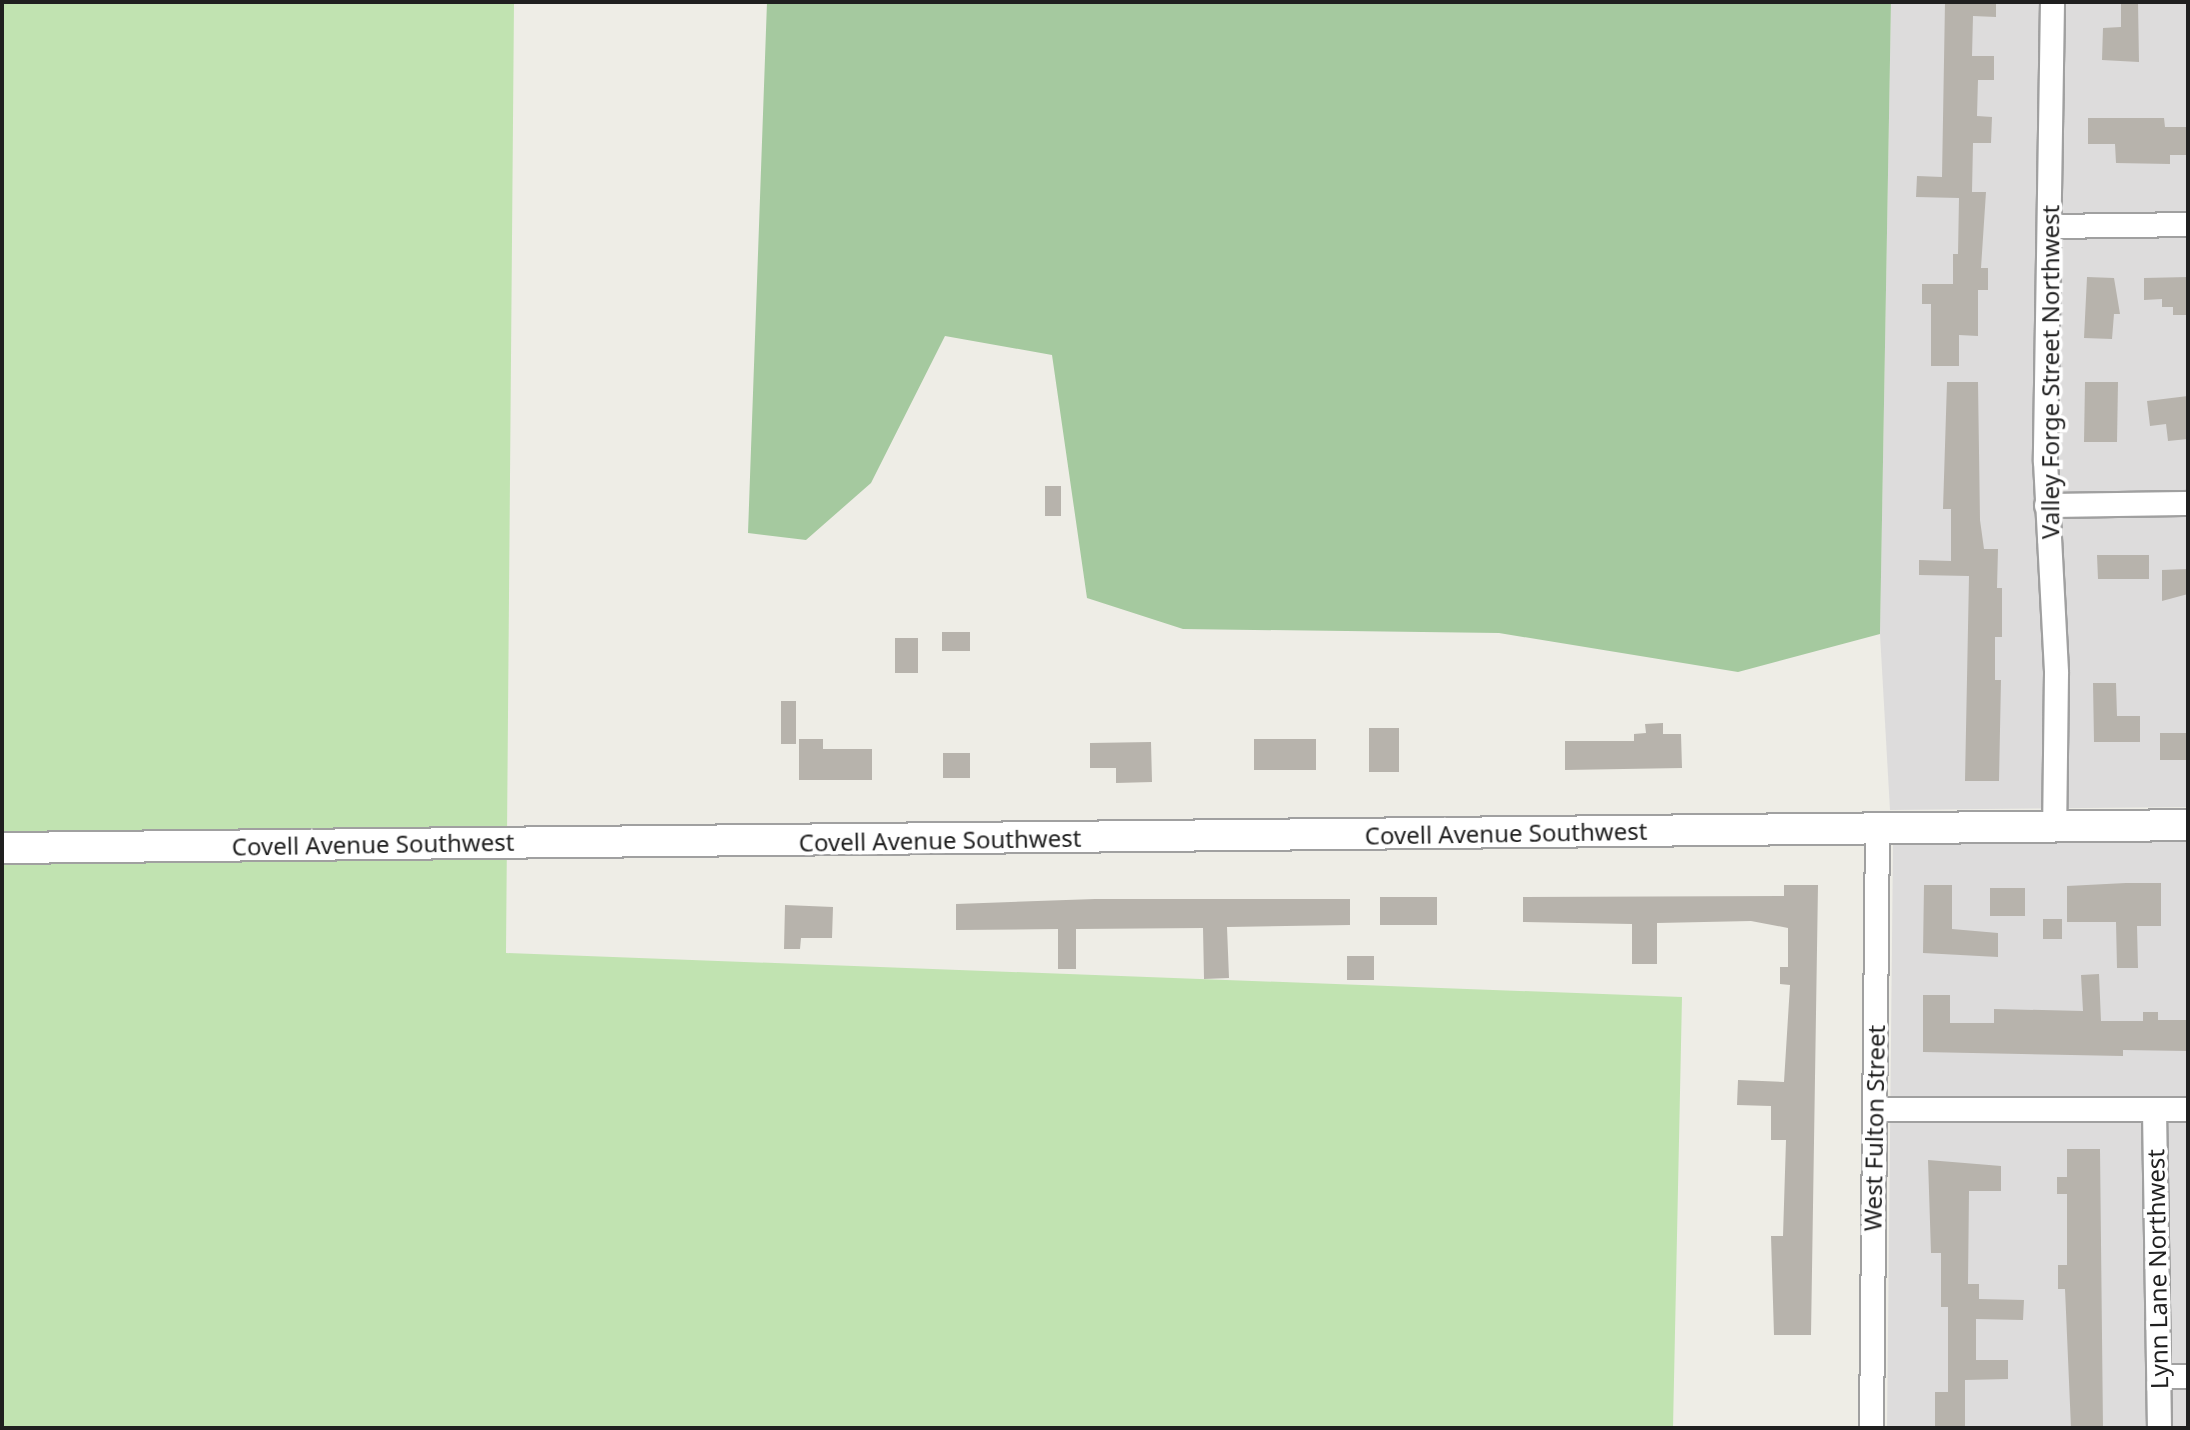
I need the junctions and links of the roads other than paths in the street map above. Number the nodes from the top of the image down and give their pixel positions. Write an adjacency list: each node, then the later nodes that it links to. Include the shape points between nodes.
1 (2052, 2): 3 (street, Valley Forge Street Northwest)
2 (2188, 224): 3 (street)
3 (2049, 226): 5 (street, Valley Forge Street Northwest)
4 (2188, 503): 5 (street)
5 (2046, 505): 7 (street, Valley Forge Street Northwest, via 2056,673)
6 (2188, 825): 7 (street, Covell Avenue Southwest)
7 (2054, 826): 8 (street, Covell Avenue Southwest)
8 (1877, 828): 9 (street, Covell Avenue Southwest); 10 (street, West Fulton Street)
9 (2, 848)
10 (1875, 1109): 12 (street); 15 (street, West Fulton Street)
11 (2188, 1109): 12 (street)
12 (2154, 1110): 13 (street, Lynn Lane Northwest)
13 (2159, 1376): 14 (street); 16 (street, Lynn Lane Northwest)
14 (2188, 1376)
15 (1871, 1428)
16 (2159, 1428)

